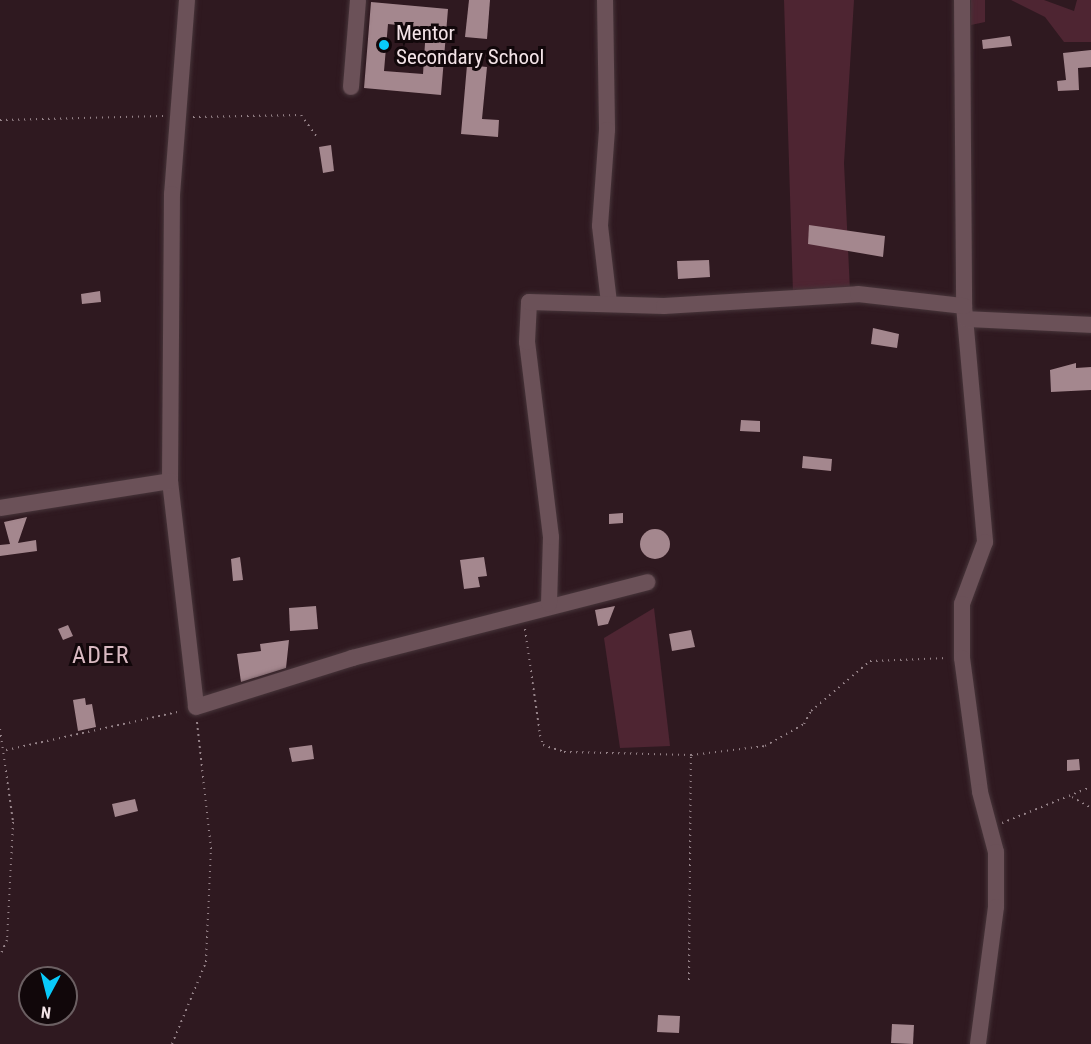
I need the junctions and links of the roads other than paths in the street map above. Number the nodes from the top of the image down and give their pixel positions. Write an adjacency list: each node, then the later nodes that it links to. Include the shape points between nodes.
1 (187, 0): 9 (street, via 175,117)
2 (358, 0): 5 (street)
3 (604, 0): 6 (street, via 607,130 600,226)
4 (962, 0): 7 (street)
5 (351, 87)
6 (609, 303): 7 (street, via 664,306 858,294); 12 (street, via 538,300 528,305 527,342 551,537)
7 (965, 313): 8 (street); 13 (street, via 985,542 962,604 962,658 980,792 992,826 996,907)
8 (1091, 325)
9 (170, 481): 10 (street); 12 (street, via 196,707)
10 (0, 508)
11 (647, 582): 12 (street)
12 (549, 604)
13 (978, 1044)

